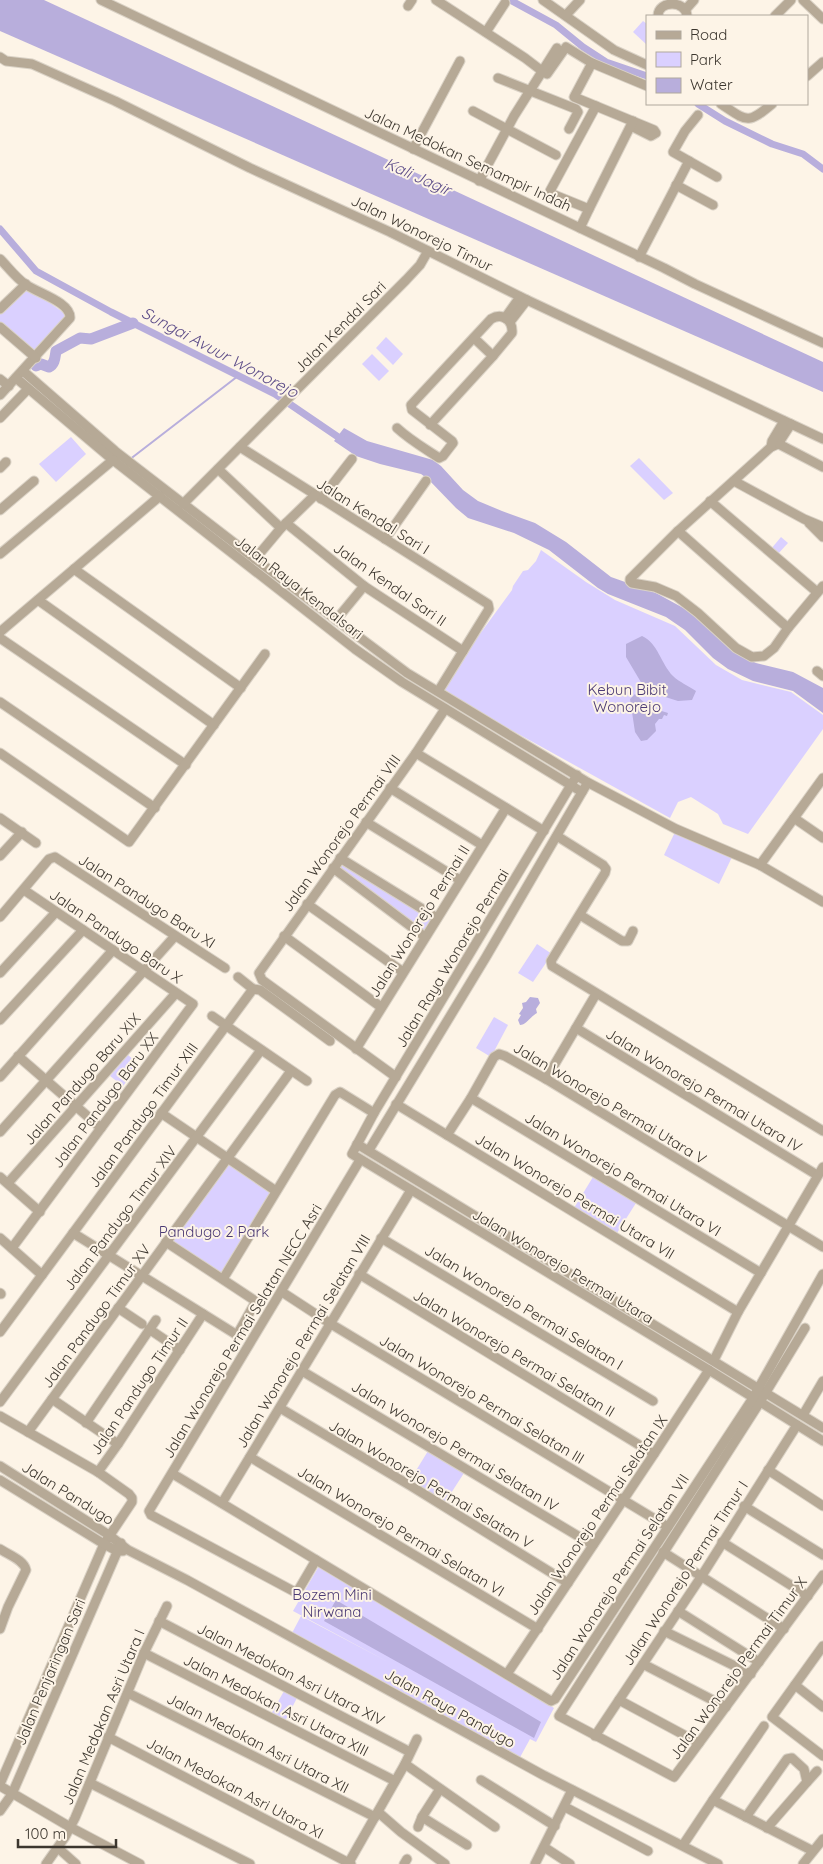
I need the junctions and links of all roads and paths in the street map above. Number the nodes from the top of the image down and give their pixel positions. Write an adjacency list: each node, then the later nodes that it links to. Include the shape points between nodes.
1 (101, 0): 37 (street, Jalan Medokan Semampir Indah)
2 (436, 0): 16 (street)
3 (544, 0): 12 (street)
4 (580, 0): 12 (street)
5 (694, 0): 11 (street)
6 (791, 0): 14 (street)
7 (803, 0): 15 (street)
8 (679, 1): 9 (street); 11 (street)
9 (660, 2): 13 (street)
10 (505, 3): 16 (street)
11 (686, 12)
12 (566, 14): 22 (street, via 614,50)
13 (658, 15)
14 (776, 15)
15 (823, 19)
16 (486, 32): 23 (street)
17 (557, 48): 23 (street)
18 (2, 60): 46 (street, Jalan Wonorejo Timur, via 32,64 115,101)
19 (460, 61): 37 (street)
20 (823, 62): 24 (street)
21 (592, 63): 23 (street, via 566,48); 26 (street); 30 (street, via 574,97)
22 (646, 65)
23 (544, 74): 27 (street)
24 (808, 75)
25 (498, 78): 27 (street)
26 (646, 86)
27 (529, 91): 34 (street); 35 (street, via 577,110)
28 (723, 105): 29 (street, via 749,119)
29 (771, 105)
30 (596, 106): 33 (street); 44 (street, via 550,191)
31 (473, 111): 34 (street)
32 (698, 116): 39 (street, via 673,152)
33 (632, 123): 36 (street); 44 (street)
34 (506, 129): 38 (street); 41 (street)
35 (569, 129)
36 (656, 133)
37 (413, 149): 41 (street, Jalan Medokan Semampir Indah)
38 (556, 155)
39 (688, 161): 40 (street); 42 (street)
40 (717, 177)
41 (479, 180): 45 (street, Jalan Medokan Semampir Indah)
42 (676, 185): 43 (street); 47 (street)
43 (713, 205)
44 (589, 209): 45 (street)
45 (580, 228): 47 (street, Jalan Medokan Semampir Indah)
46 (428, 251): 50 (street, Jalan Wonorejo Timur); 71 (street, Jalan Kendal Sari, via 406,280)
47 (639, 257): 55 (street, Jalan Medokan Semampir Indah)
48 (0, 259): 49 (street)
49 (26, 284): 51 (street); 57 (street, via 65,306 71,315)
50 (524, 298): 52 (street); 65 (street, Jalan Wonorejo Timur)
51 (0, 309)
52 (507, 320): 54 (street, via 498,316 493,318); 56 (street, via 512,333)
53 (0, 327): 57 (street)
54 (474, 338): 56 (street); 66 (street, via 412,405 412,410)
55 (823, 343)
56 (494, 356): 66 (street)
57 (36, 358): 58 (street)
58 (23, 371): 59 (street); 69 (street, Jalan Raya Kendalsari)
59 (16, 378): 61 (street); 62 (street, Jalan Raya Kendalsari)
60 (0, 379): 61 (street)
61 (9, 386): 63 (street)
62 (28, 388): 64 (street); 69 (street, Jalan Raya Kendalsari)
63 (0, 395)
64 (0, 418)
65 (788, 423): 68 (street, Jalan Wonorejo Timur); 70 (street)
66 (430, 425): 67 (street, via 453,443 441,458 411,442)
67 (397, 428)
68 (823, 440)
69 (96, 441): 73 (street, Jalan Raya Kendalsari); 82 (street, Jalan Raya Kendalsari, via 124,457)
70 (774, 444): 74 (street); 77 (street)
71 (240, 447): 75 (street, Jalan Kendal Sari); 80 (street, Jalan Kendal Sari I)
72 (352, 458): 80 (street)
73 (113, 460): 79 (street, Jalan Raya Kendalsari); 90 (street)
74 (823, 466)
75 (218, 469): 82 (street, Jalan Kendal Sari); 85 (street, Jalan Kendal Sari II)
76 (34, 481): 83 (street)
77 (734, 481): 81 (street); 84 (street)
78 (426, 482): 89 (street)
79 (160, 496): 92 (street); 105 (street, Jalan Raya Kendalsari, via 355,649)
80 (318, 497): 85 (street); 89 (street, Jalan Kendal Sari I)
81 (710, 502): 87 (street); 94 (street)
82 (183, 504): 91 (street, Jalan Raya Kendalsari)
83 (0, 510)
84 (804, 519): 86 (street); 88 (street)
85 (284, 526): 91 (street); 93 (street, Jalan Kendal Sari II)
86 (823, 527)
87 (678, 531): 97 (street); 97 (street, via 630,578 632,583 655,586 676,596 736,648 752,657 764,656 774,648)
88 (823, 537)
89 (385, 539): 100 (street, Jalan Kendal Sari I, via 488,604 489,609)
90 (0, 554)
91 (255, 560): 96 (street, Jalan Raya Kendalsari)
92 (74, 569): 95 (street); 103 (street)
93 (364, 586): 96 (street); 100 (street, Jalan Kendal Sari II)
94 (820, 589): 97 (street)
95 (38, 600): 98 (street); 108 (street)
96 (336, 620): 102 (street, Jalan Raya Kendalsari, via 407,673)
97 (788, 628)
98 (0, 632)
99 (0, 638): 111 (street)
100 (463, 651): 104 (street)
101 (264, 654): 103 (street)
102 (428, 684): 104 (street, Jalan Raya Kendalsari); 105 (street)
103 (241, 688): 108 (street)
104 (439, 690): 112 (street, Jalan Raya Kendalsari)
105 (422, 694): 107 (street, Jalan Raya Kendalsari)
106 (0, 702): 118 (street)
107 (445, 709): 110 (street, Jalan Wonorejo Permai VIII); 115 (street, Jalan Raya Kendalsari)
108 (214, 725): 111 (street)
109 (0, 753): 118 (street, via 126,841 132,840)
110 (416, 753): 116 (street, Jalan Wonorejo Permai VIII); 119 (street)
111 (186, 766): 118 (street)
112 (577, 775): 114 (street, Jalan Raya Kendalsari); 115 (street, Jalan Raya Wonorejo Permai)
113 (823, 778): 121 (street)
114 (588, 782): 117 (street, Jalan Raya Wonorejo Permai); 131 (street, Jalan Raya Kendalsari, via 676,829)
115 (571, 786): 117 (street, Jalan Raya Kendalsari); 123 (street, Jalan Raya Wonorejo Permai)
116 (390, 788): 122 (street, Jalan Wonorejo Permai VIII); 128 (street)
117 (582, 792): 125 (street, Jalan Raya Wonorejo Permai)
118 (155, 808)
119 (506, 808): 123 (street); 128 (street, Jalan Wonorejo Permai II)
120 (0, 818): 124 (street)
121 (794, 818): 126 (street); 131 (street)
122 (366, 822): 130 (street, Jalan Wonorejo Permai VIII); 133 (street)
123 (544, 831): 161 (street, Jalan Raya Wonorejo Permai)
124 (22, 832): 127 (street); 129 (street)
125 (557, 836): 138 (street, via 606,869); 163 (street, Jalan Raya Wonorejo Permai)
126 (823, 838)
127 (36, 843)
128 (482, 846): 133 (street, Jalan Wonorejo Permai II)
129 (0, 856)
130 (340, 858): 132 (street, Jalan Wonorejo Permai VIII); 140 (street)
131 (760, 866): 135 (street, Jalan Raya Kendalsari)
132 (332, 868): 136 (street, Jalan Wonorejo Permai VIII); 145 (street)
133 (460, 880): 140 (street, Jalan Wonorejo Permai II)
134 (24, 890): 137 (street, Jalan Pandugo Baru X); 139 (street); 143 (street, Jalan Pandugo Baru XI, via 49,859 55,857)
135 (823, 902)
136 (307, 904): 144 (street, Jalan Wonorejo Permai VIII); 149 (street)
137 (56, 912): 141 (street, Jalan Pandugo Baru X); 150 (street)
138 (580, 915): 142 (street, via 622,941 628,941); 154 (street, via 551,964)
139 (0, 917)
140 (437, 918): 145 (street, Jalan Wonorejo Permai II)
141 (83, 930): 146 (street, Jalan Pandugo Baru X); 158 (street)
142 (633, 931)
143 (175, 936): 147 (street, Jalan Pandugo Baru XI); 148 (street)
144 (284, 936): 156 (street); 164 (street, Jalan Wonorejo Permai VIII, via 259,973 262,980)
145 (425, 937): 149 (street, Jalan Wonorejo Permai II)
146 (113, 950): 148 (street, Jalan Pandugo Baru X); 166 (street)
147 (225, 968)
148 (144, 971): 153 (street, Jalan Pandugo Baru X); 171 (street)
149 (403, 972): 156 (street, Jalan Wonorejo Permai II)
150 (0, 973)
151 (238, 977): 152 (street)
152 (253, 990): 159 (street, Jalan Pandugo Timur XIII); 162 (street, via 260,990)
153 (176, 993): 155 (street, Jalan Pandugo Baru X); 175 (street, Jalan Pandugo Baru XIX)
154 (596, 994): 160 (street); 179 (street)
155 (193, 1004): 178 (street, Jalan Pandugo Baru XX)
156 (381, 1007): 164 (street, Jalan Wonorejo Permai II)
157 (212, 1016): 159 (street)
158 (0, 1020)
159 (226, 1026): 165 (street); 176 (street, Jalan Pandugo Timur XIII)
160 (576, 1028): 170 (street); 189 (street, Jalan Wonorejo Permai Utara IV)
161 (422, 1034): 163 (street); 169 (street, Jalan Raya Wonorejo Permai)
162 (330, 1041)
163 (435, 1042): 174 (street, Jalan Raya Wonorejo Permai)
164 (356, 1049): 169 (street)
165 (261, 1050): 167 (street); 182 (street, Jalan Pandugo Timur XIV)
166 (18, 1056): 168 (street); 171 (street)
167 (291, 1071): 172 (street); 186 (street, Jalan Pandugo Timur XV)
168 (0, 1077)
169 (396, 1077): 177 (street, Jalan Raya Wonorejo Permai)
170 (546, 1079): 173 (street, Jalan Wonorejo Permai Utara V, via 499,1054 494,1057); 195 (street, Jalan Wonorejo Permai Utara V)
171 (46, 1080): 175 (street); 180 (street)
172 (307, 1081)
173 (471, 1098): 181 (street, Jalan Wonorejo Permai Utara V); 205 (street, Jalan Wonorejo Permai Utara VI)
174 (396, 1104): 181 (street, Jalan Wonorejo Permai Utara VII); 184 (street, Jalan Raya Wonorejo Permai)
175 (77, 1107): 178 (street); 191 (street, Jalan Pandugo Baru XIX)
176 (162, 1113): 182 (street); 197 (street, Jalan Pandugo Timur XIII)
177 (374, 1113): 183 (street, Jalan Raya Wonorejo Permai); 192 (street, via 337,1093)
178 (101, 1128): 194 (street, Jalan Pandugo Baru XX)
179 (823, 1131)
180 (0, 1132)
181 (447, 1134): 213 (street, Jalan Wonorejo Permai Utara VII)
182 (197, 1137): 186 (street); 204 (street, Jalan Pandugo Timur XIV)
183 (357, 1144): 184 (street, Jalan Wonorejo Permai Utara); 185 (street, Jalan Raya Wonorejo Permai)
184 (369, 1150): 196 (street, Jalan Wonorejo Permai Utara)
185 (352, 1154): 187 (street, Jalan Wonorejo Permai Utara)
186 (228, 1158): 192 (street); 201 (street, Jalan Pandugo Timur XV)
187 (360, 1160): 193 (street, Jalan Wonorejo Permai Utara); 211 (street, Jalan Wonorejo Permai Selatan NECC Asri)
188 (823, 1167): 189 (street)
189 (817, 1175): 195 (street)
190 (0, 1176): 191 (street)
191 (8, 1184): 194 (street)
192 (276, 1191): 210 (street)
193 (409, 1192): 199 (street, Jalan Wonorejo Permai Selatan VIII); 200 (street, Jalan Wonorejo Permai Utara)
194 (40, 1212): 203 (street, Jalan Pandugo Baru XX)
195 (789, 1226): 202 (street, Jalan Wonorejo Permai Utara V); 205 (street)
196 (497, 1228): 200 (street); 221 (street, Jalan Wonorejo Permai Utara)
197 (73, 1233): 204 (street); 208 (street, Jalan Pandugo Timur XIII)
198 (0, 1238): 203 (street)
199 (381, 1238): 206 (street, Jalan Wonorejo Permai Selatan VIII); 228 (street, Jalan Wonorejo Permai Selatan I)
200 (492, 1238): 222 (street, Jalan Wonorejo Permai Utara)
201 (166, 1242): 209 (street, Jalan Pandugo Timur XV); 210 (street)
202 (823, 1247)
203 (12, 1248): 208 (street)
204 (109, 1255): 209 (street); 229 (street, Jalan Pandugo Timur XIV)
205 (761, 1273): 213 (street)
206 (359, 1274): 216 (street, Jalan Wonorejo Permai Selatan VIII); 239 (street, Jalan Wonorejo Permai Selatan II)
207 (823, 1274): 225 (street)
208 (42, 1275): 219 (street, Jalan Pandugo Timur XIII)
209 (142, 1276): 212 (street, Jalan Pandugo Timur XV); 214 (street)
210 (223, 1279): 214 (street, via 255,1303 237,1335)
211 (282, 1292): 216 (street, Jalan Wonorejo Permai Selatan III); 244 (street, Jalan Wonorejo Permai Selatan NECC Asri)
212 (118, 1308): 217 (street); 226 (street, Jalan Pandugo Timur XV)
213 (738, 1312): 221 (street)
214 (203, 1314): 220 (street, Jalan Pandugo Timur II)
215 (156, 1320): 217 (street)
216 (331, 1324): 223 (street, Jalan Wonorejo Permai Selatan VIII); 246 (street, Jalan Wonorejo Permai Selatan III)
217 (145, 1327): 220 (street); 233 (street)
218 (805, 1328): 225 (street)
219 (0, 1332)
220 (180, 1350): 238 (street, Jalan Pandugo Timur II)
221 (714, 1360): 225 (street, Jalan Wonorejo Permai Utara)
222 (709, 1370): 227 (street, Jalan Wonorejo Permai Utara); 239 (street, Jalan Wonorejo Permai Selatan IX)
223 (302, 1371): 230 (street, Jalan Wonorejo Permai Selatan VIII); 254 (street, Jalan Wonorejo Permai Selatan IV)
224 (823, 1381): 231 (street)
225 (762, 1391): 227 (street); 231 (street, Jalan Wonorejo Permai Utara)
226 (52, 1399): 233 (street); 236 (street, Jalan Pandugo Timur XV)
227 (756, 1400): 234 (street, Jalan Wonorejo Permai Utara); 250 (street, Jalan Wonorejo Permai Selatan VII); 257 (street)
228 (653, 1401)
229 (0, 1402)
230 (280, 1408): 240 (street, Jalan Wonorejo Permai Selatan VIII); 262 (street, Jalan Wonorejo Permai Selatan V)
231 (803, 1415): 235 (street, Jalan Wonorejo Permai Utara)
232 (0, 1416): 236 (street)
233 (86, 1423): 238 (street)
234 (796, 1425): 237 (street, Jalan Wonorejo Permai Utara); 242 (street, Jalan Wonorejo Permai Timur I)
235 (823, 1428)
236 (28, 1432): 243 (street)
237 (823, 1442)
238 (118, 1444): 243 (street, Jalan Pandugo Timur II)
239 (654, 1454): 246 (street, Jalan Wonorejo Permai Selatan IX)
240 (250, 1457): 247 (street, Jalan Wonorejo Permai Selatan VIII); 269 (street, Jalan Wonorejo Permai Selatan VI)
241 (0, 1466): 251 (street, Jalan Pandugo)
242 (768, 1470): 248 (street, Jalan Wonorejo Permai Timur I); 249 (street)
243 (98, 1472): 251 (street, Jalan Penjaringan Sari, via 132,1498)
244 (173, 1474): 247 (street, Jalan Wonorejo Permai Selatan VII); 259 (street, Jalan Wonorejo Permai Selatan NECC Asri, via 150,1508 151,1515 295,1592)
245 (0, 1480): 253 (street, Jalan Pandugo)
246 (623, 1500): 250 (street, Jalan Wonorejo Permai Selatan III); 254 (street, Jalan Wonorejo Permai Selatan IX)
247 (222, 1502): 259 (street, Jalan Wonorejo Permai Selatan VII)
248 (744, 1506): 252 (street, Jalan Wonorejo Permai Timur I); 258 (street)
249 (823, 1506)
250 (668, 1527): 277 (street, Jalan Wonorejo Permai Selatan VII, via 553,1700 548,1701)
251 (110, 1535): 253 (street, Jalan Penjaringan Sari); 255 (street, Jalan Pandugo)
252 (722, 1542): 261 (street, Jalan Wonorejo Permai Timur I); 263 (street)
253 (104, 1544): 255 (street, Jalan Pandugo); 293 (street, Jalan Penjaringan Sari)
254 (593, 1545): 262 (street, Jalan Wonorejo Permai Selatan IX)
255 (119, 1547): 299 (street, Jalan Raya Pandugo); 300 (street, Jalan Penjaringan Sari)
256 (0, 1549): 264 (street, via 22,1562 26,1570)
257 (662, 1552): 261 (street); 285 (street, via 559,1714 560,1718)
258 (823, 1555)
259 (316, 1560): 277 (street, Jalan Wonorejo Permai Selatan VII)
260 (823, 1575): 263 (street, Jalan Wonorejo Permai Timur X)
261 (701, 1577): 266 (street, Jalan Wonorejo Permai Timur I); 270 (street)
262 (568, 1583): 269 (street, Jalan Wonorejo Permai Selatan IX)
263 (808, 1596): 270 (street, Jalan Wonorejo Permai Timur X)
264 (4, 1605): 268 (street)
265 (167, 1606): 267 (street, Jalan Medokan Asri Utara I)
266 (678, 1611): 271 (street, Jalan Wonorejo Permai Timur I); 275 (street)
267 (159, 1621): 273 (street, Jalan Medokan Asri Utara I); 289 (street, Jalan Medokan Asri Utara XIV)
268 (0, 1629)
269 (538, 1629): 277 (street, Jalan Wonorejo Permai Selatan IX)
270 (784, 1629): 275 (street, Jalan Wonorejo Permai Timur X)
271 (664, 1631): 276 (street, Jalan Wonorejo Permai Timur I); 278 (street)
272 (823, 1646): 274 (street)
273 (144, 1653): 280 (street, Jalan Medokan Asri Utara I); 295 (street, Jalan Medokan Asri Utara XIII)
274 (820, 1657): 279 (street)
275 (759, 1662): 278 (street, Jalan Wonorejo Permai Timur X)
276 (643, 1664): 281 (street, Jalan Wonorejo Permai Timur I); 282 (street)
277 (507, 1674)
278 (751, 1674): 282 (street, Jalan Wonorejo Permai Timur X)
279 (795, 1685): 283 (street); 290 (street, via 772,1717)
280 (128, 1693): 286 (street, Jalan Medokan Asri Utara I); 304 (street, Jalan Medokan Asri Utara XII)
281 (619, 1700): 285 (street, Jalan Wonorejo Permai Timur I); 288 (street)
282 (726, 1707): 288 (street, Jalan Wonorejo Permai Timur X)
283 (823, 1707)
284 (764, 1726): 301 (street)
285 (595, 1736): 288 (street, Jalan Wonorejo Permai Timur X, via 674,1777)
286 (108, 1737): 297 (street, Jalan Medokan Asri Utara I); 323 (street, Jalan Medokan Asri Utara XI)
287 (416, 1739): 289 (street)
288 (699, 1743)
289 (410, 1752): 291 (street)
290 (823, 1756)
291 (404, 1764): 295 (street); 298 (street)
292 (817, 1770): 296 (street)
293 (1, 1778): 300 (street)
294 (481, 1780): 307 (street)
295 (395, 1781): 304 (street)
296 (807, 1782): 306 (street, via 804,1769 792,1758 787,1758); 311 (street)
297 (90, 1783): 308 (street, Jalan Medokan Asri Utara I); 322 (street)
298 (440, 1789): 305 (street); 310 (street)
299 (572, 1790): 302 (street); 314 (street, Jalan Raya Pandugo)
300 (12, 1794): 303 (street, Jalan Penjaringan Sari); 308 (street)
301 (713, 1800): 306 (street); 314 (street)
302 (564, 1807): 307 (street); 318 (street)
303 (0, 1811)
304 (376, 1815): 323 (street); 324 (street, Jalan Medokan Asri Utara XII)
305 (423, 1817): 309 (street); 313 (street)
306 (746, 1817): 311 (street)
307 (555, 1826): 315 (street)
308 (70, 1827): 316 (street, Jalan Medokan Asri Utara I); 321 (street)
309 (418, 1827)
310 (495, 1828)
311 (767, 1828): 317 (street)
312 (823, 1839): 317 (street)
313 (467, 1845)
314 (683, 1845): 327 (street, Jalan Raya Pandugo)
315 (544, 1846): 325 (street); 326 (street)
316 (58, 1848): 319 (street, Jalan Medokan Asri Utara I); 320 (street)
317 (813, 1851): 328 (street)
318 (648, 1852)
319 (46, 1864)
320 (76, 1864)
321 (140, 1864)
322 (250, 1864)
323 (349, 1864)
324 (445, 1864)
325 (535, 1864)
326 (570, 1864)
327 (718, 1864)
328 (803, 1864)

